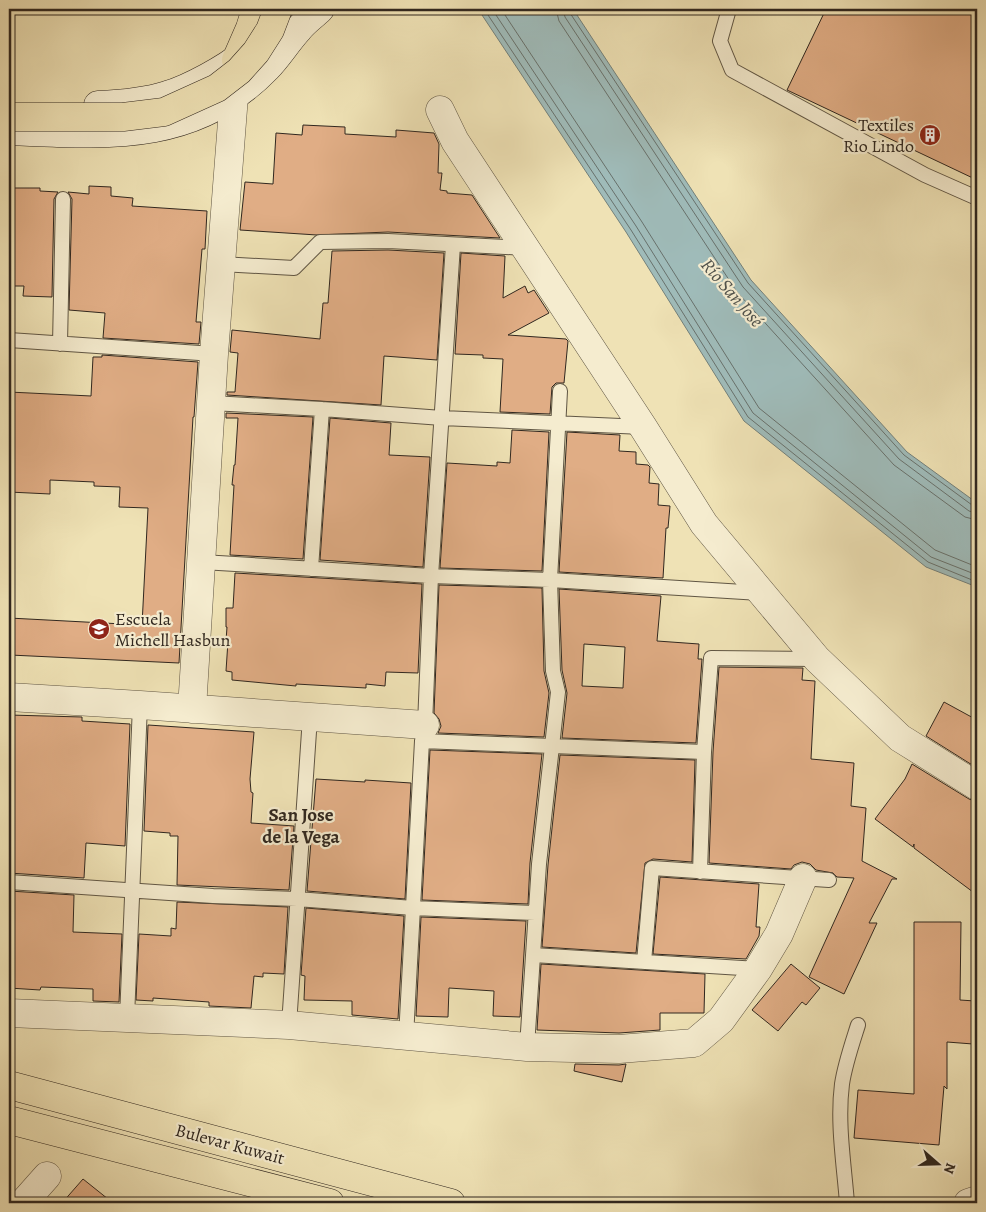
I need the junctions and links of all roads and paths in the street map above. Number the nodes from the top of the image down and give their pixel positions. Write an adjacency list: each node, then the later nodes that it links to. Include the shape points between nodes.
1 (256, 9): 6 (main road)
2 (278, 9): 11 (main road, bridge, via 261,45 239,70 217,88 164,112 123,117)
3 (320, 9): 5 (street)
4 (729, 9): 13 (lane, via 720,41 732,70 925,175)
5 (298, 29): 6 (street, via 254,45); 7 (street)
6 (240, 57): 7 (street, via 251,56 256,61); 9 (street, via 168,95 124,104)
7 (258, 76): 8 (street)
8 (234, 96): 12 (street, via 209,111 176,124 136,132); 17 (street)
9 (9, 104)
10 (440, 110): 16 (street, via 455,141)
11 (9, 117)
12 (9, 131)
13 (977, 198)
14 (63, 199): 19 (lane)
15 (453, 245): 16 (lane); 17 (lane, via 388,241 320,242 294,268); 24 (lane)
16 (526, 248): 26 (street)
17 (221, 264): 20 (street)
18 (9, 340): 19 (lane)
19 (60, 344): 20 (lane)
20 (214, 354): 22 (street)
21 (560, 391): 25 (lane)
22 (212, 403): 23 (lane); 27 (street)
23 (322, 409): 24 (lane); 28 (lane)
24 (442, 418): 25 (lane); 29 (lane)
25 (559, 424): 26 (lane); 30 (lane)
26 (643, 427): 31 (street, via 704,524)
27 (202, 562): 28 (lane); 35 (street)
28 (311, 569): 29 (lane)
29 (431, 576): 30 (lane); 37 (lane)
30 (550, 580): 31 (lane); 38 (lane, via 553,671 558,692)
31 (760, 593): 32 (street)
32 (817, 660): 39 (lane, via 711,658); 40 (street, via 900,738)
33 (9, 697): 34 (street)
34 (140, 705): 35 (street); 44 (lane)
35 (192, 709): 36 (street)
36 (310, 716): 37 (street); 45 (lane)
37 (424, 733): 38 (lane); 46 (lane)
38 (552, 747): 39 (lane); 47 (lane)
39 (704, 752): 41 (lane)
40 (977, 786)
41 (700, 872): 42 (lane); 49 (lane, via 652,868)
42 (816, 879): 50 (street)
43 (9, 882): 44 (lane)
44 (132, 889): 45 (lane); 52 (lane)
45 (297, 899): 46 (lane); 53 (lane)
46 (413, 908): 47 (lane); 55 (lane)
47 (535, 913): 48 (lane)
48 (533, 956): 49 (lane); 56 (lane)
49 (644, 962): 50 (lane)
50 (758, 968): 56 (street, via 721,1020 694,1043 619,1049)
51 (9, 1012): 52 (street)
52 (127, 1018): 53 (street)
53 (289, 1025): 55 (street)
54 (858, 1025): 64 (lane, via 842,1085 840,1115)
55 (406, 1037): 56 (street)
56 (526, 1047)
57 (9, 1085): 63 (main road, Bulevar Kuwait)
58 (9, 1120): 62 (main road, Bulevar Kuwait)
59 (48, 1176): 61 (street)
60 (977, 1200): 65 (street)
61 (23, 1203)
62 (330, 1203)
63 (451, 1203)
64 (847, 1203)
65 (968, 1203)

